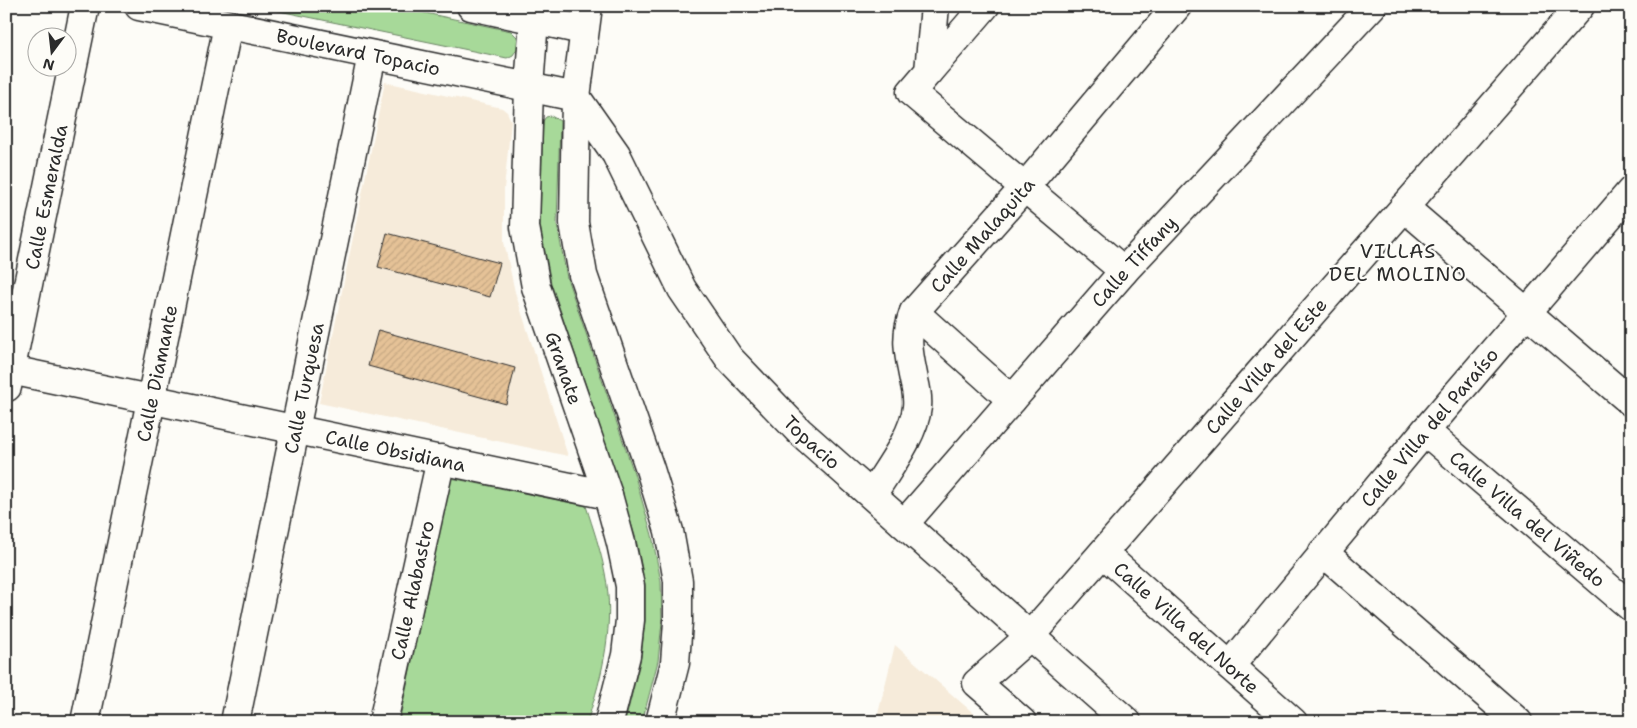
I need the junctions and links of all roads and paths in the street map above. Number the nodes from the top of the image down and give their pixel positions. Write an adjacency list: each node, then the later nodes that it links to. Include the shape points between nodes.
1 (85, 6): 22 (street, Calle Esmeralda)
2 (139, 6): 11 (street, Boulevard Topacio)
3 (471, 6): 9 (street)
4 (935, 6): 13 (street)
5 (985, 6): 13 (street)
6 (1177, 6): 16 (street, Calle Malaquita)
7 (1372, 6): 19 (street, Calle Tiffany)
8 (1580, 6): 18 (street, Calle Villa del Este)
9 (535, 13): 10 (street); 14 (street, Granate)
10 (585, 18): 15 (street)
11 (228, 25): 12 (street, Boulevard Topacio); 23 (street, Calle Diamante)
12 (372, 55): 14 (street, Boulevard Topacio); 26 (street, Calle Turquesa)
13 (929, 71): 16 (street, via 912,92)
14 (529, 87): 15 (street, Boulevard Topacio); 29 (street, Granate, via 525,227 536,287)
15 (576, 97): 30 (street, Topacio, via 616,154 682,289 729,358 799,431); 41 (street, via 574,223 583,275 669,531 678,581 675,663)
16 (1024, 188): 19 (street); 20 (street, Calle Malaquita)
17 (1627, 203): 21 (street, Calle Villa del Paraíso)
18 (1404, 207): 21 (street); 33 (street, Calle Villa del Este)
19 (1124, 271): 24 (street, Calle Tiffany)
20 (914, 312): 24 (street); 30 (street, Calle Malaquita, via 908,325 907,343 916,389 914,424)
21 (1526, 313): 25 (street); 27 (street, Calle Villa del Paraíso)
22 (8, 376): 23 (street, Calle Obsidiana)
23 (151, 399): 26 (street, Calle Obsidiana); 37 (street, Calle Diamante)
24 (1012, 400): 31 (street, Calle Tiffany)
25 (1631, 402)
26 (295, 429): 28 (street, Calle Obsidiana); 38 (street, Calle Turquesa)
27 (1426, 431): 32 (street, Calle Villa del Paraíso); 34 (street, Calle Villa del Viñedo)
28 (441, 459): 29 (street, Calle Obsidiana); 39 (street, Calle Alabastro)
29 (608, 495): 40 (street, Granate, via 630,586 626,655)
30 (872, 495): 31 (street, Topacio)
31 (904, 524): 35 (street, Topacio)
32 (1323, 552): 36 (street, Calle Villa del Paraíso); 45 (street)
33 (1103, 553): 35 (street, Calle Villa del Este); 36 (street, Calle Villa del Norte)
34 (1631, 607)
35 (1030, 636): 42 (street, Calle Villa del Este, via 977,683); 43 (street, Topacio)
36 (1230, 666): 44 (street, Calle Villa del Norte)
37 (85, 722)
38 (235, 722)
39 (384, 722)
40 (608, 722)
41 (660, 722)
42 (1022, 722)
43 (1127, 722)
44 (1293, 722)
45 (1518, 722)

